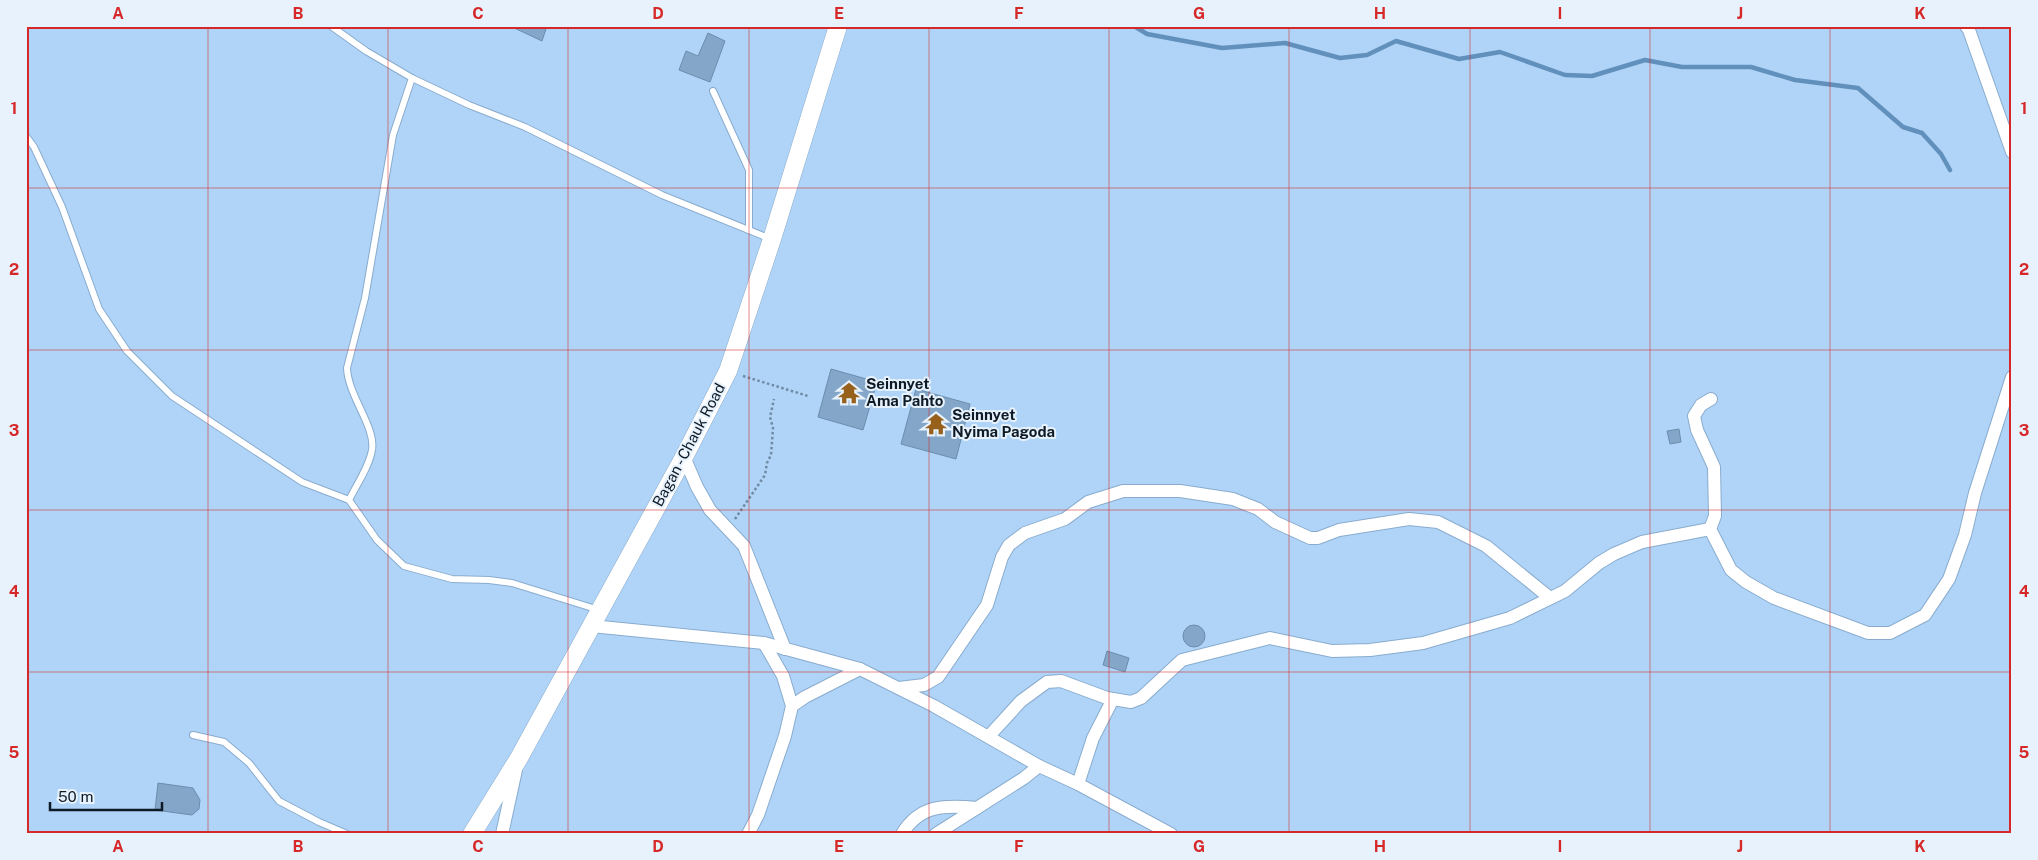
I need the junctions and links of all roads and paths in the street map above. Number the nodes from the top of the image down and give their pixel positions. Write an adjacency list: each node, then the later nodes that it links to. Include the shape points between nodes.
1 (331, 26): 4 (lane)
2 (838, 26): 9 (main road, Bagan - Chauk Road)
3 (1966, 26): 7 (street)
4 (412, 78): 8 (lane, via 525,127 662,195); 16 (lane, via 393,135 365,298 346,368 354,400 372,437 369,460)
5 (713, 91): 8 (lane, via 749,170)
6 (26, 136): 16 (lane, via 62,207 99,309 127,352 172,396 302,482)
7 (2012, 152)
8 (749, 230): 9 (lane)
9 (772, 239): 10 (main road, Bagan - Chauk Road)
10 (728, 371): 12 (path); 15 (main road, Bagan - Chauk Road)
11 (2012, 377): 18 (street, via 1949,579 1925,615 1890,633 1868,633 1774,598 1746,582 1731,570)
12 (808, 396)
13 (774, 399): 17 (path, via 770,418 773,428 771,455 765,475)
14 (1712, 399): 18 (street, via 1701,405 1694,416 1714,467 1715,516)
15 (684, 457): 17 (street, via 710,510); 20 (main road, Bagan - Chauk Road)
16 (349, 500): 20 (lane, via 377,540 404,566 452,579 512,584)
17 (729, 529): 23 (street, via 744,546)
18 (1710, 529): 19 (street, via 1642,542 1614,554 1565,591)
19 (1550, 598): 25 (street, via 1486,546 1438,522 1409,519 1310,538 1275,522 1258,509 1232,499 1180,491 1123,491 1088,502 1065,518 1025,533 1008,545 986,605 938,677 924,686); 26 (street, via 1510,618 1414,644 1332,651 1270,638 1208,652 1182,660 1141,698 1131,702)
20 (600, 610): 21 (main road, Bagan - Chauk Road)
21 (591, 626): 22 (street); 30 (main road, Bagan - Chauk Road)
22 (764, 643): 23 (street); 27 (street, via 783,676)
23 (785, 650): 24 (street)
24 (860, 669): 25 (street); 27 (street)
25 (899, 688): 29 (street)
26 (1113, 699): 29 (street, via 1061,682 1047,682 1021,701); 32 (street, via 1093,738)
27 (792, 706): 34 (street)
28 (193, 735): 35 (lane, via 224,742 249,763 280,801)
29 (990, 736): 31 (street)
30 (519, 758): 36 (main road, Bagan - Chauk Road); 37 (street)
31 (1039, 766): 32 (street); 33 (street)
32 (1078, 784): 42 (street)
33 (977, 808): 40 (street, via 945,805 920,814); 41 (street)
34 (758, 815): 38 (street); 39 (street)
35 (348, 834)
36 (472, 834)
37 (502, 834)
38 (748, 834)
39 (759, 834)
40 (902, 834)
41 (936, 834)
42 (1171, 834)

